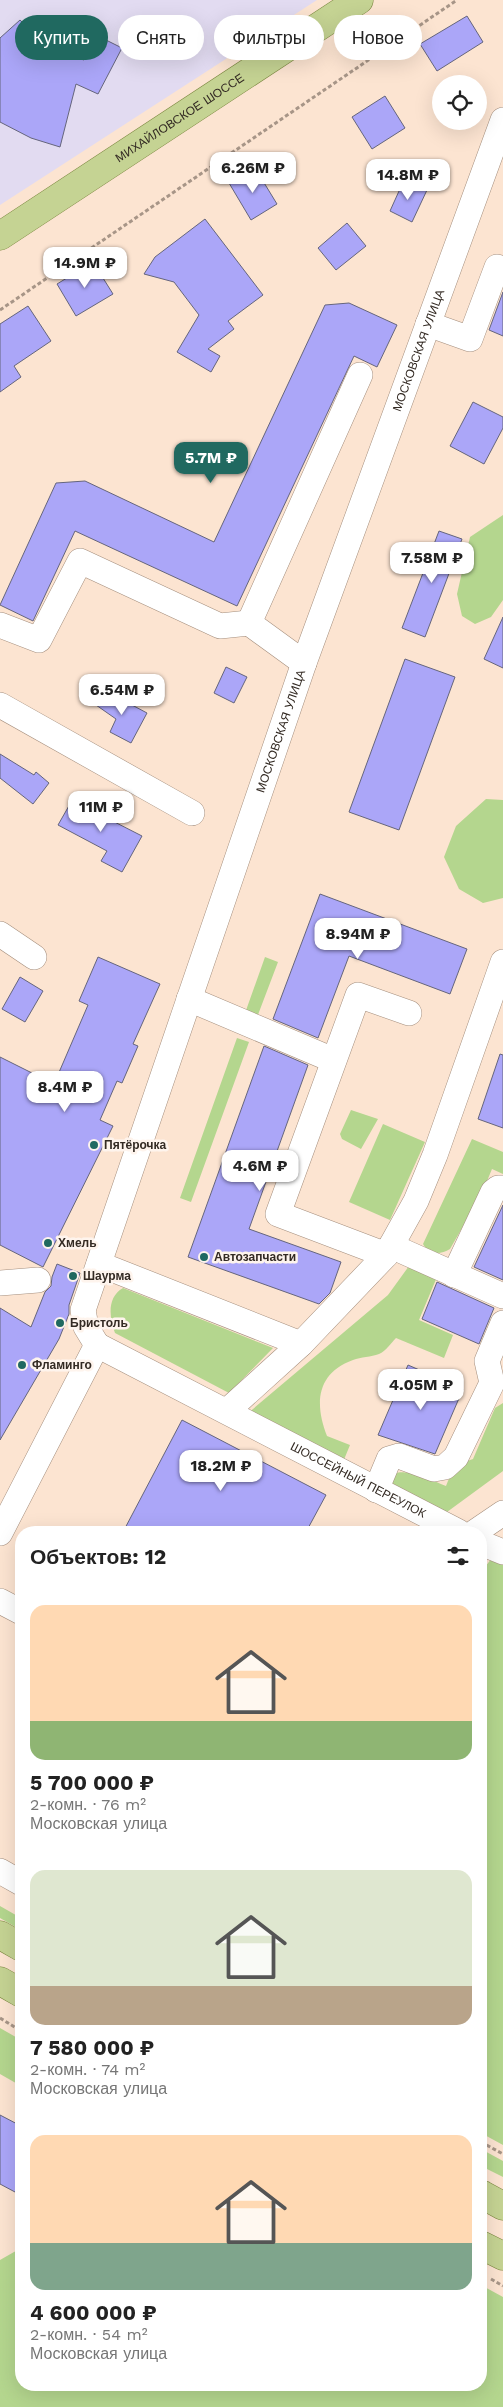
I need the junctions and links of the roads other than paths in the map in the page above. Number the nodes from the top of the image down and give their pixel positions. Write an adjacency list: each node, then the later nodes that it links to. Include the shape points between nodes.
1 (359, 0): 3 (main road, МИХАЙЛОВСКОЕ ШОССЕ)
2 (503, 120): 5 (street, МОСКОВСКАЯ УЛИЦА)
3 (0, 236)
4 (497, 267): 5 (street, via 470,339)
5 (428, 324): 9 (street, МОСКОВСКАЯ УЛИЦА)
6 (360, 376): 7 (street)
7 (250, 623): 8 (street, via 220,626 80,561 39,640); 9 (street)
8 (0, 624)
9 (304, 663): 15 (street, МОСКОВСКАЯ УЛИЦА)
10 (0, 705): 11 (street)
11 (192, 813)
12 (0, 934): 13 (street)
13 (34, 957)
14 (503, 962): 19 (street, via 436,1155 416,1201)
15 (189, 999): 17 (street); 20 (street, МОСКОВСКАЯ УЛИЦА)
16 (409, 1013): 17 (street, via 358,995)
17 (333, 1060): 19 (street, via 278,1214)
18 (503, 1188): 21 (street, via 493,1192)
19 (388, 1251): 21 (street); 26 (street)
20 (99, 1264): 26 (street); 27 (street, МОСКОВСКАЯ УЛИЦА, via 83,1310 86,1327)
21 (454, 1275): 24 (street)
22 (38, 1280): 23 (street)
23 (0, 1283)
24 (503, 1296)
25 (503, 1323): 29 (street, via 487,1361 492,1383 456,1457 444,1467 434,1469 393,1456)
26 (301, 1344): 28 (street)
27 (97, 1345): 28 (street, ШОССЕЙНЫЙ ПЕРЕУЛОК); 33 (street)
28 (227, 1411): 29 (street, ШОССЕЙНЫЙ ПЕРЕУЛОК)
29 (376, 1490): 31 (street, ШОССЕЙНЫЙ ПЕРЕУЛОК)
30 (503, 1513): 32 (street)
31 (447, 1526)
32 (484, 1526)
33 (0, 1533)
34 (487, 1545): 35 (street)
35 (503, 1552)
36 (0, 1600): 37 (street)
37 (15, 1609)
38 (0, 1871): 39 (street)
39 (15, 1880)
40 (0, 1935): 41 (main road)
41 (15, 1944)
42 (487, 2197): 43 (main road)
43 (503, 2206)
44 (487, 2248): 45 (main road)
45 (503, 2256)

